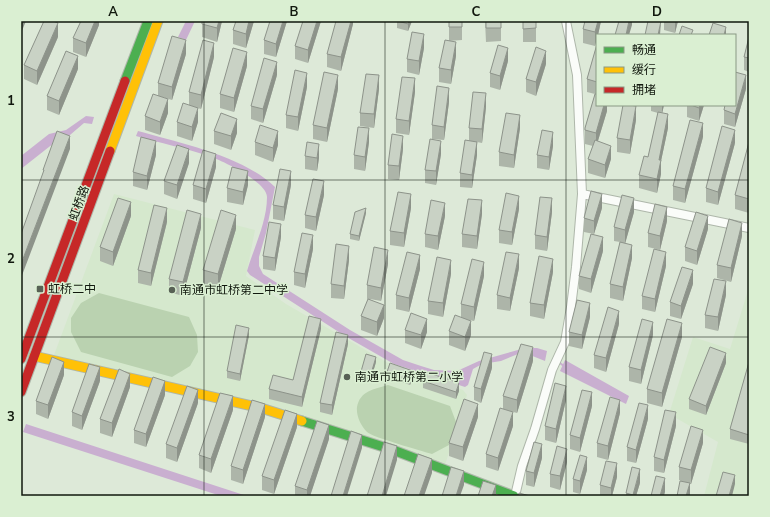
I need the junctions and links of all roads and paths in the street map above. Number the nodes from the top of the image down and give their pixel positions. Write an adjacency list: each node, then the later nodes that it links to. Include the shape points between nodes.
1 (148, 21): 6 (main road, 虹桥路)
2 (158, 21): 7 (main road, 虹桥路)
3 (566, 21): 4 (street, via 578,75)
4 (582, 194): 5 (street); 10 (street, via 576,267 565,342 552,370)
5 (749, 228)
6 (23, 348): 8 (main road, 虹桥路)
7 (34, 356): 9 (main road, 虹桥路); 10 (main road, via 261,408 393,450)
8 (21, 359)
9 (21, 392)
10 (515, 496)

